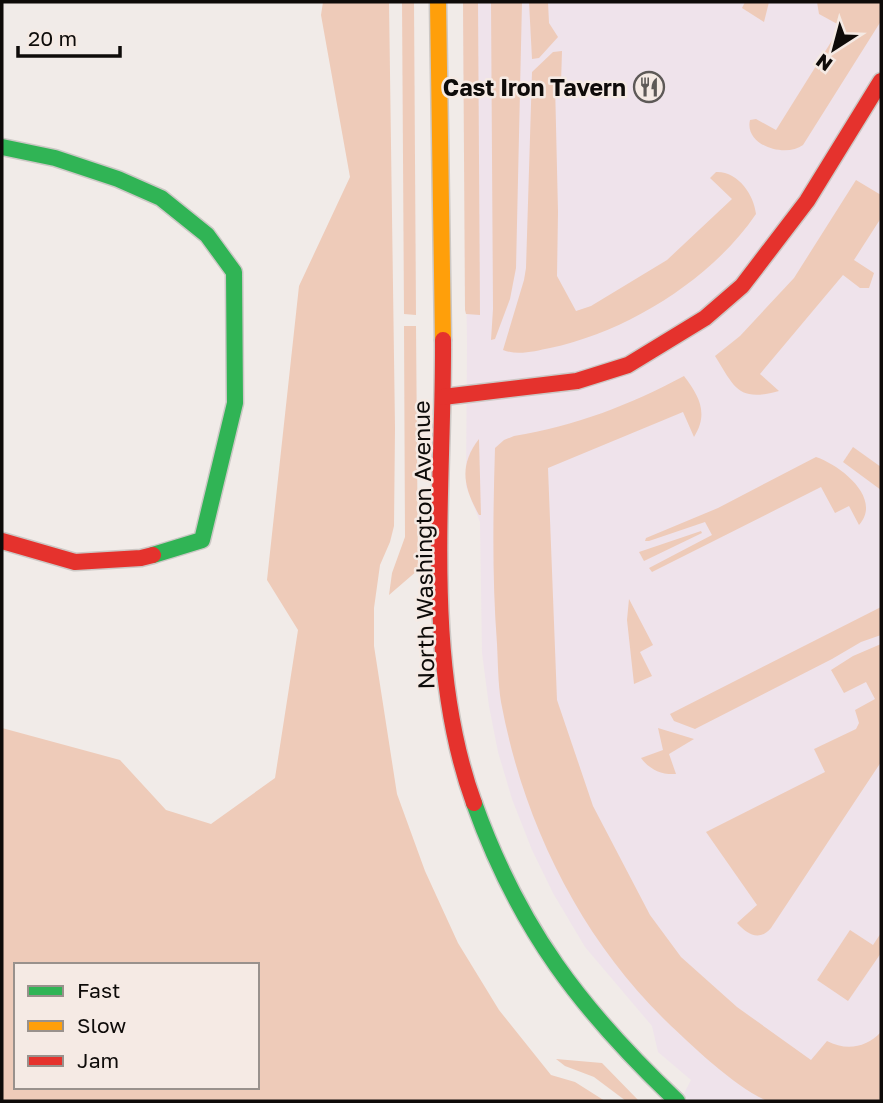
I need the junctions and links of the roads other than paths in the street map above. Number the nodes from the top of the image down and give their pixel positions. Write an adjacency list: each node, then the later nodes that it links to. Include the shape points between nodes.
1 (438, 2): 4 (street, North Washington Avenue)
2 (881, 81): 4 (street, via 807,201 741,286 705,318 628,365 577,381)
3 (2, 147): 5 (street, via 118,179 161,198 207,235 234,272 235,403 202,540 141,558 75,562)
4 (443, 397): 6 (street, North Washington Avenue, via 444,660 457,746 474,806 514,901 565,982 618,1046)
5 (2, 541)
6 (677, 1101)

